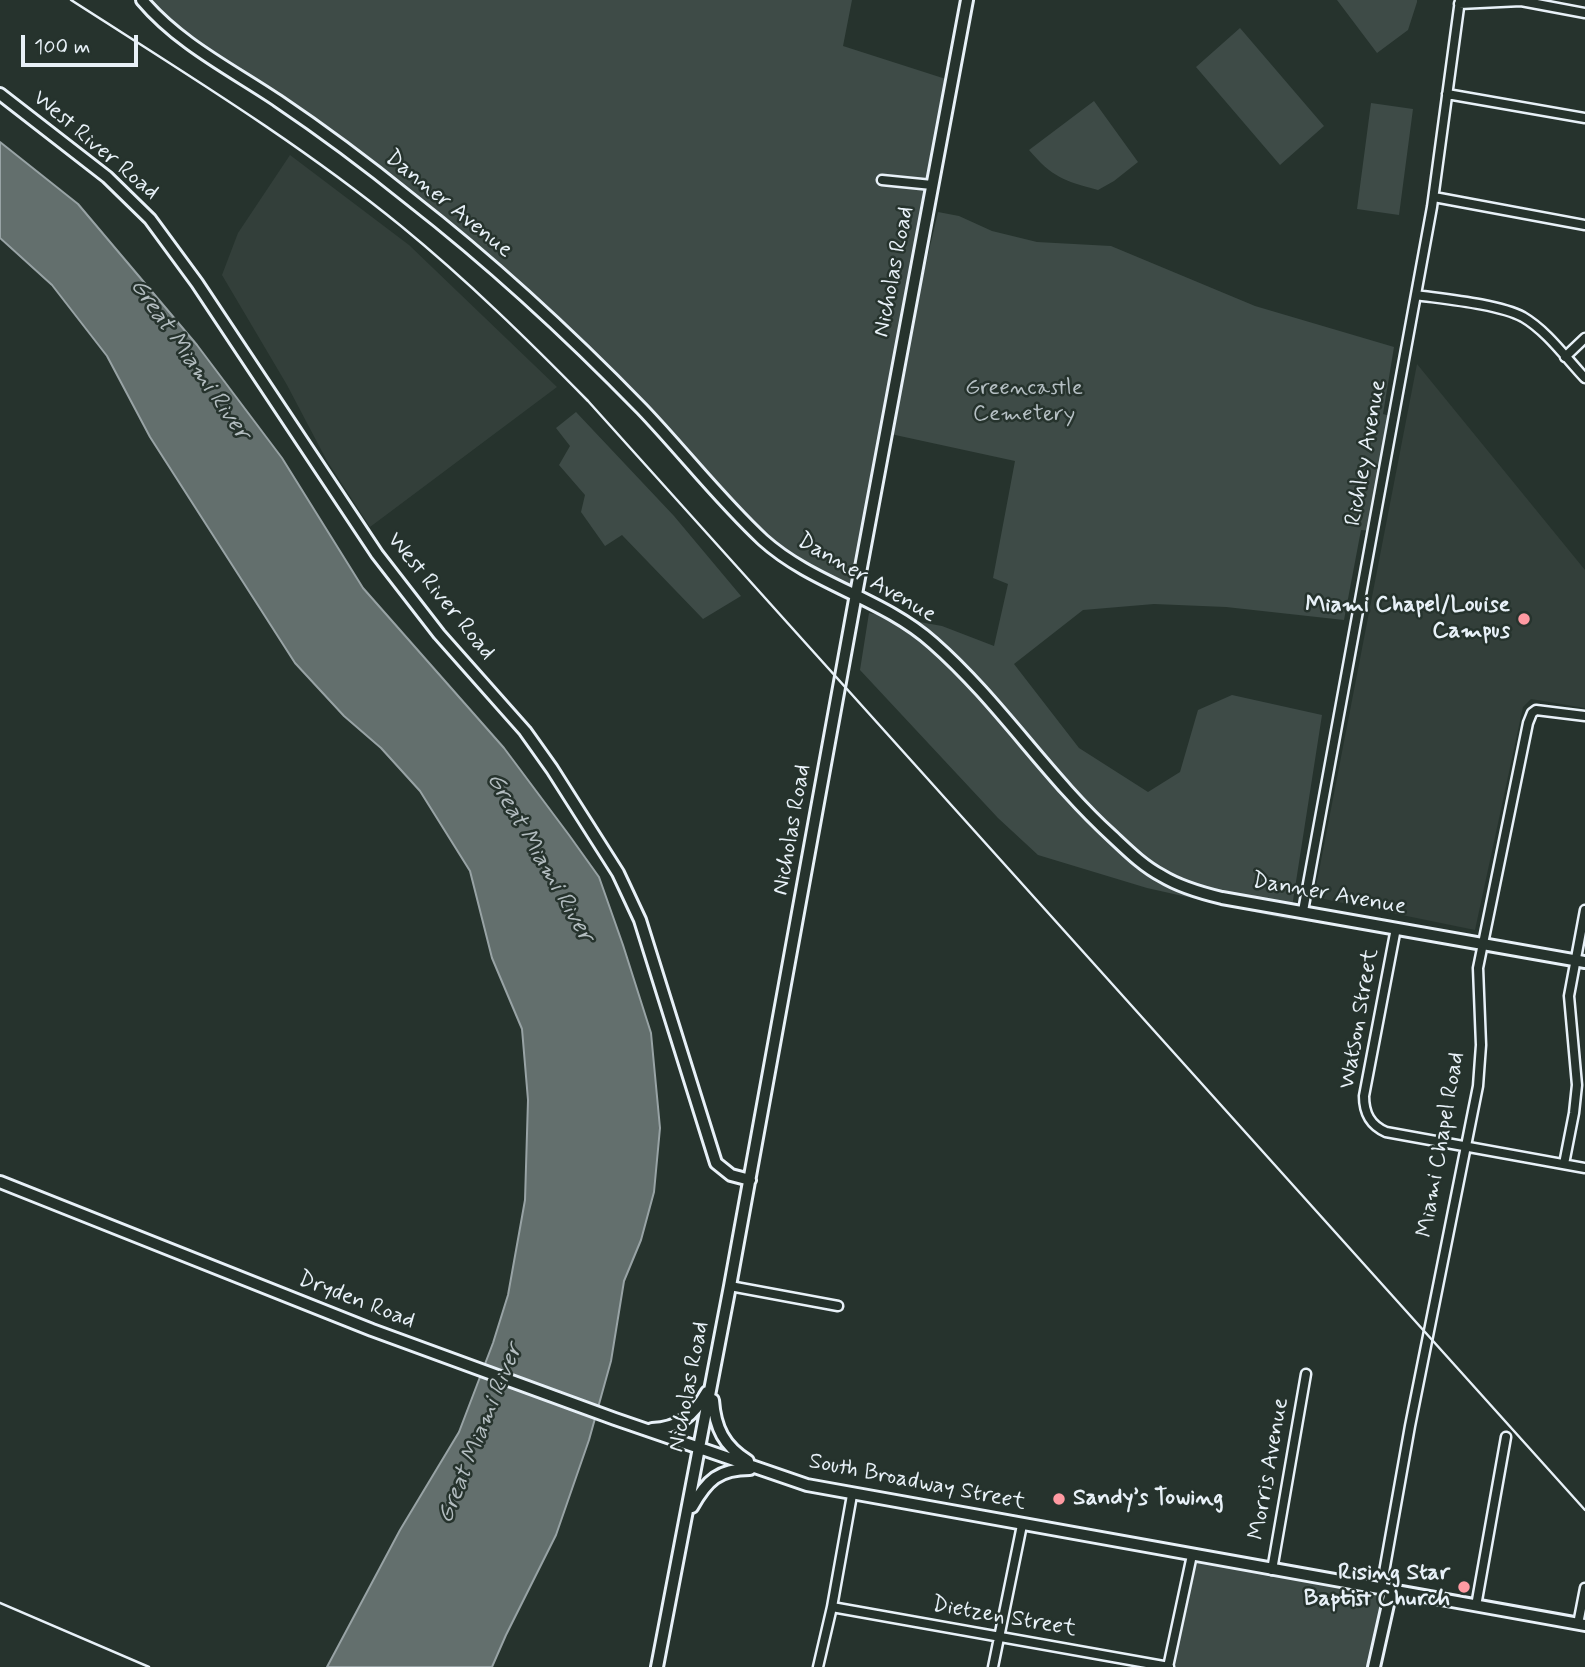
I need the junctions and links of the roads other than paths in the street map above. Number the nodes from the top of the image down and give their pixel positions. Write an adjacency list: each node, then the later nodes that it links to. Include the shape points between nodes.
1 (142, 0): 16 (street, Danner Avenue, via 177,35 334,140 456,235 605,372 763,539 807,571)
2 (967, 0): 9 (street, Nicholas Road)
3 (1459, 2): 4 (street, via 1521,1); 6 (street, Richley Avenue)
4 (1585, 13)
5 (0, 94): 26 (street, West River Road, via 107,177 150,219 376,554 532,740 618,873 640,920 716,1163 731,1175)
6 (1447, 94): 7 (street); 10 (street, Richley Avenue)
7 (1585, 118)
8 (882, 180): 9 (street)
9 (932, 185): 16 (street, Nicholas Road)
10 (1434, 197): 11 (street); 12 (street, Richley Avenue)
11 (1585, 225)
12 (1416, 295): 14 (street, via 1516,314 1538,328); 19 (street, Richley Avenue)
13 (1585, 338): 14 (street)
14 (1565, 357): 15 (street)
15 (1585, 378)
16 (856, 594): 19 (street, Danner Avenue, via 911,625 951,659 1081,806 1154,872 1208,894); 26 (street, Nicholas Road)
17 (1585, 716): 21 (street, Miami Chapel Road, via 1532,713)
18 (1585, 910): 22 (street)
19 (1303, 911): 20 (street, Danner Avenue)
20 (1396, 928): 21 (street, Danner Avenue); 23 (street, Watson Street, via 1364,1110 1386,1132)
21 (1483, 943): 22 (street, Danner Avenue); 23 (street, Miami Chapel Road, via 1478,978 1481,1059)
22 (1579, 961): 24 (street, via 1569,1008 1577,1085)
23 (1466, 1146): 24 (street); 42 (street, Miami Chapel Road, via 1413,1413)
24 (1564, 1164): 25 (street)
25 (1585, 1168)
26 (750, 1180): 28 (street, Nicholas Road)
27 (0, 1182): 32 (street, Dryden Road, via 439,1355 643,1429)
28 (730, 1286): 29 (street); 31 (street, Nicholas Road)
29 (838, 1306)
30 (1306, 1374): 40 (street, Morris Avenue)
31 (712, 1383): 32 (street, via 690,1415); 34 (street, Nicholas Road); 35 (street, via 721,1437)
32 (670, 1432): 34 (street, Dryden Road)
33 (1506, 1437): 43 (street)
34 (700, 1449): 35 (street, South Broadway Street); 37 (street, Nicholas Road)
35 (760, 1469): 36 (street, South Broadway Street); 37 (street, via 720,1473 701,1493)
36 (852, 1494): 38 (street, South Broadway Street); 44 (street)
37 (686, 1520): 47 (street, Nicholas Road)
38 (1022, 1525): 39 (street, South Broadway Street); 46 (street)
39 (1192, 1555): 40 (street, South Broadway Street); 50 (street)
40 (1272, 1570): 42 (street, South Broadway Street)
41 (1585, 1588): 45 (street)
42 (1386, 1590): 43 (street, South Broadway Street); 51 (street, Miami Chapel Road)
43 (1476, 1606): 45 (street, South Broadway Street)
44 (832, 1607): 46 (street, Dietzen Street); 48 (street)
45 (1582, 1625)
46 (999, 1637): 49 (street); 50 (street, Dietzen Street)
47 (657, 1667)
48 (818, 1667)
49 (993, 1667)
50 (1168, 1667)
51 (1374, 1667)

